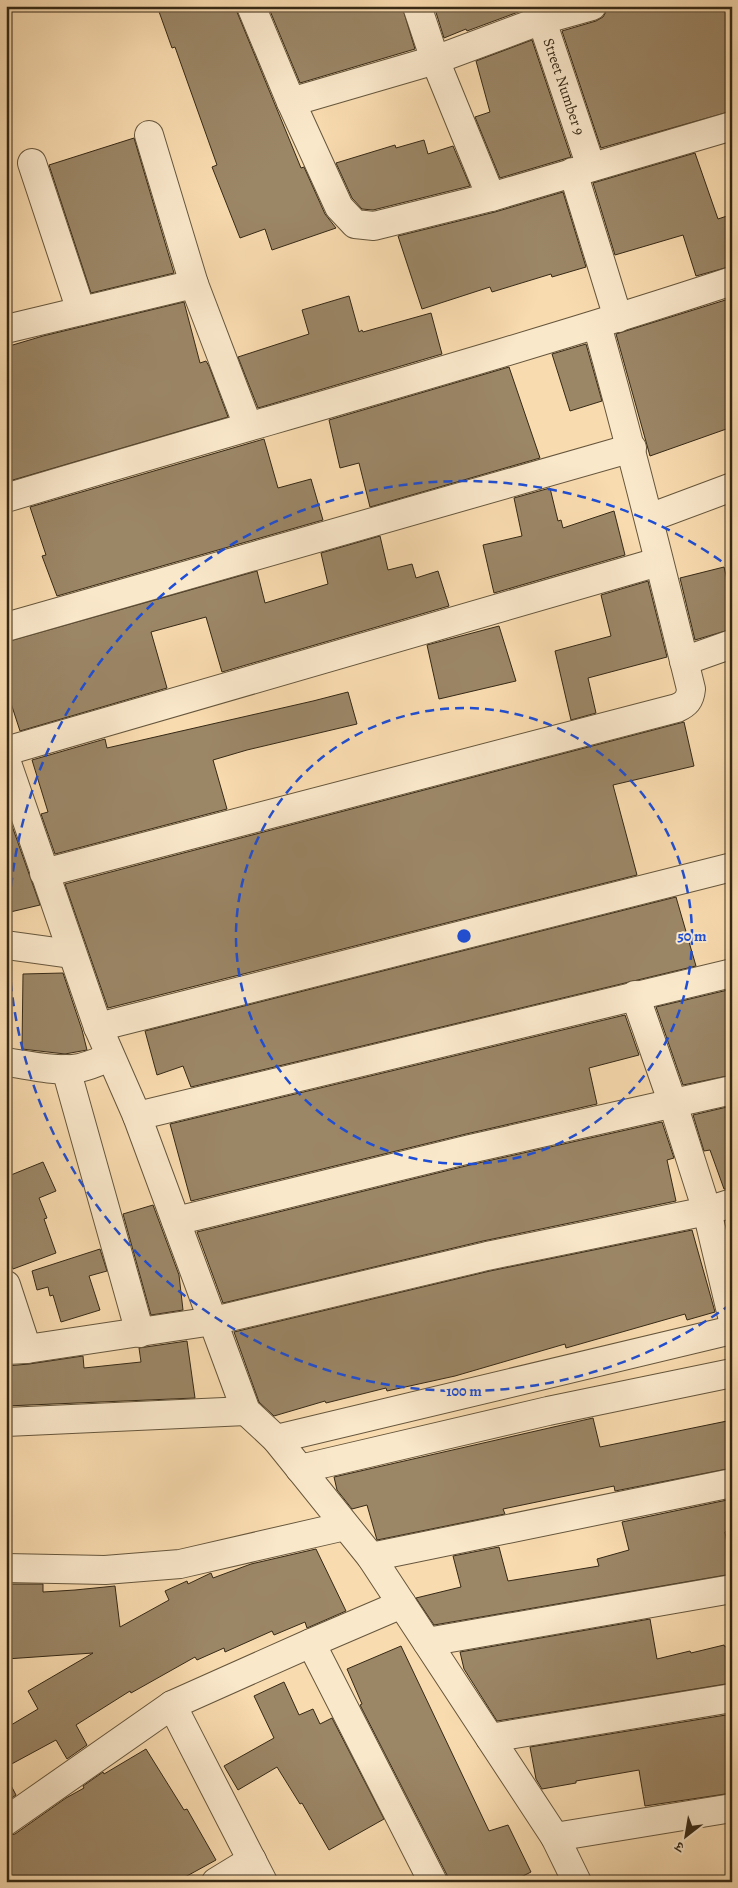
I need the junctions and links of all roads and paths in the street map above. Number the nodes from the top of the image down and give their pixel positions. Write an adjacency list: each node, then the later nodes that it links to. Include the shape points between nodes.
1 (252, 6): 6 (street)
2 (417, 6): 5 (street)
3 (592, 6): 4 (street)
4 (540, 13): 5 (street); 10 (street, Street Number 9)
5 (435, 60): 6 (street); 11 (street)
6 (291, 102): 11 (street, via 339,207 355,224 374,226)
7 (732, 126): 10 (street)
8 (149, 135): 13 (street)
9 (32, 163): 14 (street)
10 (582, 169): 11 (street); 15 (street, Street Number 9)
11 (491, 197)
12 (732, 281): 15 (street)
13 (194, 284): 14 (street); 17 (street)
14 (81, 311): 16 (street)
15 (608, 322): 17 (street); 18 (street, Street Number 9)
16 (6, 329)
17 (248, 426): 20 (street)
18 (632, 448): 21 (street, Street Number 9); 23 (street)
19 (732, 487): 21 (street)
20 (6, 498)
21 (649, 518): 22 (street, Street Number 9)
22 (658, 562): 25 (street, Street Number 9); 26 (street)
23 (6, 627)
24 (732, 644): 25 (street)
25 (684, 661): 29 (street, Street Number 9, via 690,698 677,708)
26 (6, 751)
27 (6, 760): 29 (street)
28 (732, 867): 34 (street)
29 (44, 872): 31 (street)
30 (6, 945): 31 (street)
31 (71, 954): 34 (street)
32 (732, 973): 33 (street)
33 (635, 995): 39 (street); 40 (street)
34 (98, 1027): 35 (street)
35 (110, 1057): 37 (street, via 89,1066); 40 (street)
36 (6, 1062): 37 (street)
37 (66, 1069): 47 (street)
38 (732, 1090): 39 (street)
39 (673, 1104): 41 (street); 42 (street, via 470,1149)
40 (137, 1116): 42 (street)
41 (719, 1207): 44 (street); 45 (street, via 487,1256)
42 (176, 1221): 45 (street)
43 (6, 1285): 48 (street)
44 (732, 1316)
45 (213, 1321): 47 (street); 50 (street)
46 (732, 1330): 52 (street)
47 (140, 1333): 48 (street)
48 (17, 1350)
49 (732, 1373): 53 (street, via 538,1413)
50 (246, 1411): 51 (street); 52 (street)
51 (6, 1422)
52 (276, 1439): 53 (street)
53 (300, 1469): 55 (street)
54 (732, 1483): 56 (street)
55 (346, 1526): 56 (street); 57 (street, via 180,1564 105,1570)
56 (370, 1556): 59 (street)
57 (6, 1568)
58 (732, 1589): 60 (street)
59 (402, 1604): 60 (street); 61 (street)
60 (427, 1642): 64 (street)
61 (311, 1643): 63 (street); 70 (street)
62 (732, 1698): 64 (street)
63 (172, 1705): 66 (street); 68 (street)
64 (490, 1738): 67 (street)
65 (732, 1808): 67 (street)
66 (6, 1821)
67 (555, 1837): 71 (street)
68 (257, 1871): 69 (street)
69 (216, 1882)
70 (433, 1882)
71 (577, 1882)

